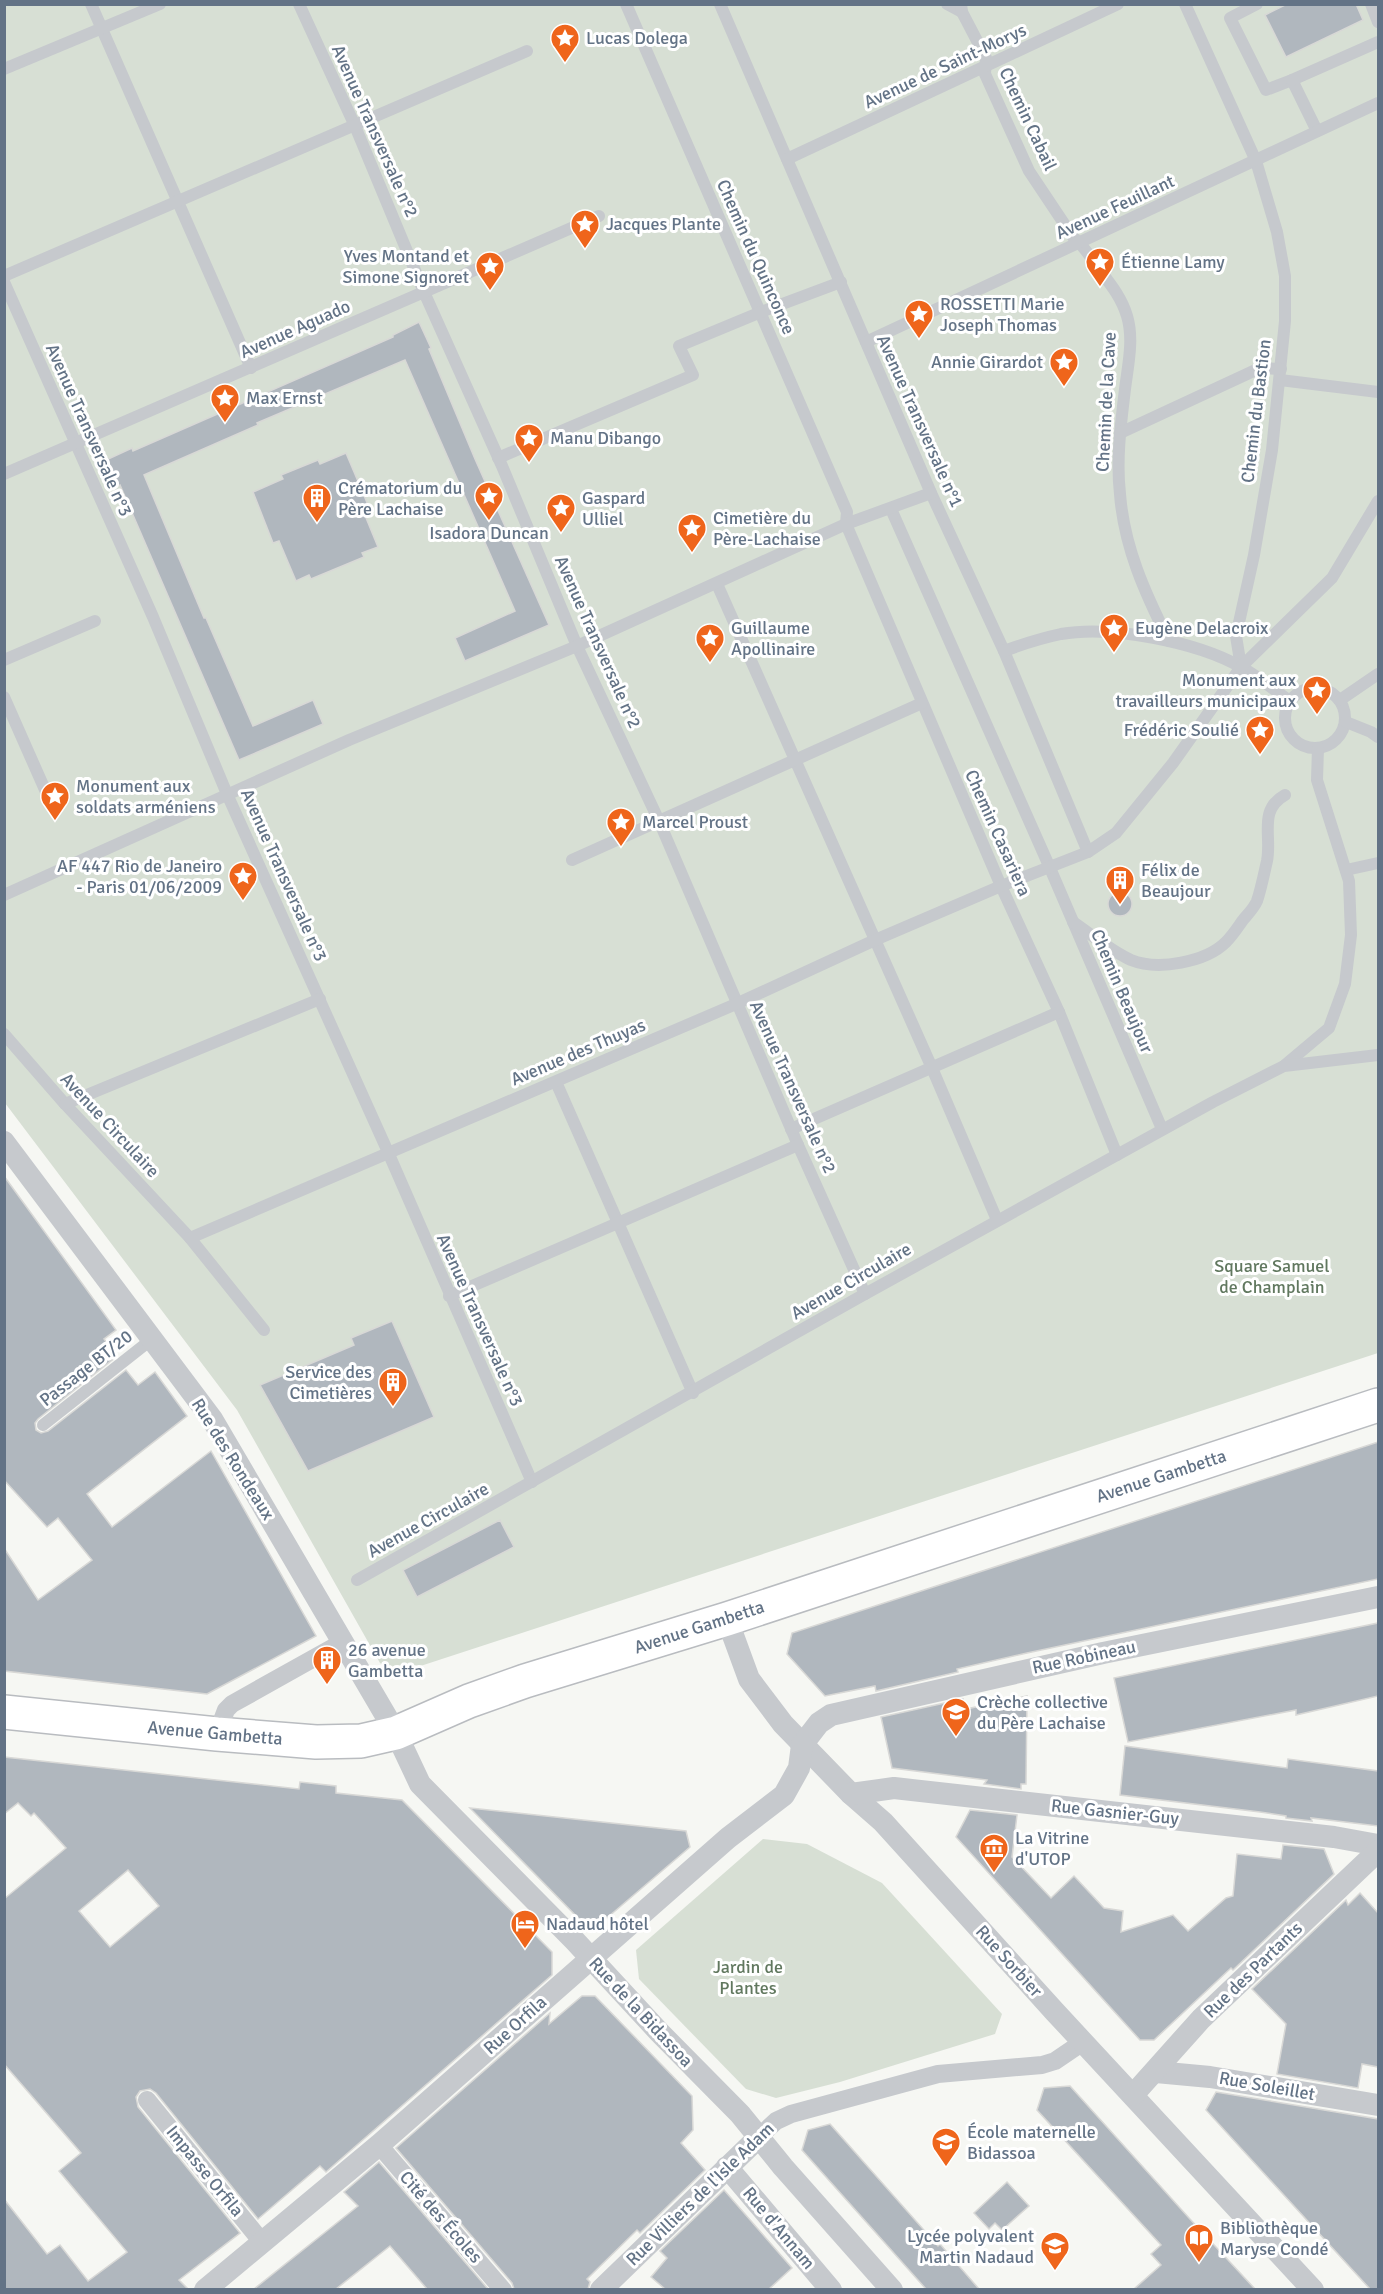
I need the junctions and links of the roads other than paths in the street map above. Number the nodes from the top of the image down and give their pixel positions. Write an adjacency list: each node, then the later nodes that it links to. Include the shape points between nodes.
1 (91, 4): 13 (lane)
2 (160, 4): 13 (lane)
3 (299, 4): 20 (lane, Avenue Transversale n°2)
4 (626, 4): 31 (lane, Chemin du Quinconce)
5 (720, 4): 22 (lane, Avenue Transversale n°1)
6 (947, 4): 11 (lane)
7 (1118, 4): 16 (lane, Avenue de Saint-Morys)
8 (1185, 4): 23 (lane, Chemin du Bastion)
9 (1371, 4): 12 (lane)
10 (1258, 5): 18 (lane, via 1230,18 1266,90)
11 (962, 8): 16 (lane, Chemin Cabail, via 986,58)
12 (1378, 22)
13 (102, 29): 17 (lane); 24 (lane)
14 (1378, 42): 18 (lane)
15 (527, 51): 20 (lane)
16 (985, 68): 22 (lane, Avenue de Saint-Morys); 26 (lane, Chemin Cabail, via 1029,171)
17 (4, 69)
18 (1292, 80): 21 (lane)
19 (1378, 103): 21 (lane, Avenue Feuillant)
20 (356, 126): 24 (lane); 30 (lane, Avenue Transversale n°2)
21 (1317, 131): 23 (lane, Avenue Feuillant)
22 (787, 159): 29 (lane, Avenue Transversale n°1)
23 (1256, 161): 26 (lane, Avenue Feuillant); 34 (lane, Chemin du Bastion, via 1277,232 1285,276)
24 (178, 203): 27 (lane); 33 (lane)
25 (599, 216): 30 (lane, Avenue Aguado)
26 (1080, 243): 32 (lane, Avenue Feuillant); 36 (lane, Chemin de la Cave, via 1122,302 1128,317 1130,344)
27 (4, 276)
28 (4, 282): 37 (lane, Avenue Transversale n°3)
29 (841, 282): 31 (lane); 32 (lane, Avenue Transversale n°1)
30 (424, 292): 33 (lane, Avenue Aguado); 38 (lane, Avenue Transversale n°2)
31 (761, 312): 38 (lane, via 679,346 693,375); 43 (lane, Chemin du Quinconce, via 847,512)
32 (866, 342): 40 (lane, Avenue Transversale n°1)
33 (251, 368): 37 (lane, Avenue Aguado)
34 (1280, 375): 35 (lane); 36 (lane, via 1260,368); 50 (lane, Chemin du Bastion, via 1266,485 1236,636)
35 (1378, 392)
36 (1120, 433): 46 (lane, Chemin de la Cave, via 1119,490 1128,545)
37 (75, 443): 39 (lane, Avenue Aguado); 61 (lane, Avenue Transversale n°3)
38 (498, 458): 47 (lane, Avenue Transversale n°2)
39 (4, 474)
40 (931, 493): 42 (lane); 48 (lane, Avenue Transversale n°1)
41 (1378, 501): 50 (lane, Avenue des Thuyas, via 1332,578)
42 (891, 509): 43 (lane); 67 (lane, Chemin Beaujour)
43 (846, 524): 44 (lane); 55 (lane, Chemin Casariera)
44 (717, 584): 47 (lane); 59 (lane)
45 (95, 621): 49 (lane)
46 (1169, 641): 48 (lane, via 1096,631 1062,634); 50 (lane)
47 (577, 646): 61 (lane); 63 (lane, Avenue Transversale n°2)
48 (1004, 651): 64 (lane, Avenue Transversale n°1)
49 (4, 660)
50 (1241, 667): 54 (lane); 64 (lane, Avenue des Thuyas, via 1173,763 1116,833)
51 (1378, 674): 53 (lane)
52 (4, 697): 60 (lane)
53 (1340, 700): 54 (lane, via 1315,688 1303,690); 56 (lane)
54 (1290, 701): 58 (lane, via 1285,719 1291,736 1300,744)
55 (922, 703): 59 (lane); 69 (lane, Chemin Casariera)
56 (1346, 722): 57 (lane); 58 (lane, via 1338,738)
57 (1378, 737)
58 (1318, 748): 68 (lane, via 1317,780)
59 (795, 759): 63 (lane); 72 (lane)
60 (46, 792)
61 (227, 794): 70 (lane); 73 (lane, Avenue Transversale n°3)
62 (1285, 795): 71 (lane, via 1275,800 1270,810 1268,858 1256,903 1219,947 1178,964 1151,964 1132,960)
63 (659, 821): 65 (lane); 74 (lane, Avenue Transversale n°2)
64 (1088, 852): 67 (lane, Avenue des Thuyas)
65 (572, 860)
66 (1378, 863): 68 (lane)
67 (1050, 868): 69 (lane, Avenue des Thuyas); 71 (lane, Chemin Beaujour)
68 (1346, 870): 78 (lane, via 1351,935 1345,984 1329,1028)
69 (1000, 886): 72 (lane, Avenue des Thuyas); 75 (lane, Chemin Casariera)
70 (4, 895)
71 (1072, 922): 83 (lane, Chemin Beaujour)
72 (875, 940): 74 (lane, Avenue des Thuyas); 79 (lane)
73 (320, 999): 81 (lane); 86 (lane, Avenue Transversale n°3)
74 (736, 1004): 80 (lane, Avenue des Thuyas); 82 (lane, Avenue Transversale n°2)
75 (1059, 1012): 79 (lane); 87 (lane, Chemin Casariera)
76 (4, 1034): 81 (lane, Avenue Circulaire)
77 (1378, 1055): 78 (lane, Avenue Circulaire)
78 (1284, 1066): 83 (lane, Avenue Circulaire)
79 (932, 1068): 82 (lane); 88 (lane)
80 (556, 1082): 86 (lane, Avenue des Thuyas); 89 (lane)
81 (65, 1104): 90 (lane, Avenue Circulaire)
82 (791, 1129): 85 (lane, Avenue Transversale n°2)
83 (1162, 1129): 87 (lane, Avenue Circulaire)
84 (4, 1143): 94 (street, Rue des Rondeaux)
85 (798, 1145): 89 (lane); 91 (lane, Avenue Transversale n°2)
86 (388, 1152): 90 (lane, Avenue des Thuyas); 92 (lane, Avenue Transversale n°3)
87 (1117, 1155): 88 (lane, Avenue Circulaire)
88 (997, 1220): 91 (lane, Avenue Circulaire)
89 (618, 1223): 92 (lane); 95 (lane)
90 (190, 1238): 93 (lane)
91 (865, 1294): 95 (lane, Avenue Circulaire)
92 (449, 1296): 98 (lane, Avenue Transversale n°3)
93 (264, 1330)
94 (152, 1339): 97 (lane, Passage BT/20); 102 (street, Rue des Rondeaux, via 212,1419)
95 (693, 1393): 98 (lane, Avenue Circulaire)
96 (1378, 1405): 101 (main road, Avenue Gambetta)
97 (43, 1425)
98 (531, 1482): 99 (lane, Avenue Circulaire)
99 (357, 1580)
100 (1378, 1597): 106 (street, Rue Robineau, via 1103,1653 831,1715 819,1723)
101 (727, 1619): 104 (main road, Avenue Gambetta, via 469,1701); 106 (street, Rue Sorbier, via 749,1680)
102 (342, 1642): 104 (street, Rue des Rondeaux); 105 (street, via 232,1704)
103 (4, 1712): 105 (main road, Avenue Gambetta)
104 (396, 1733): 105 (main road, Avenue Gambetta, via 361,1741 316,1742); 110 (street, Rue de la Bidassoa, via 420,1784)
105 (217, 1734)
106 (802, 1745): 107 (street, Rue Sorbier); 110 (street, Rue Orfila, via 799,1768 784,1795)
107 (851, 1794): 108 (street, Rue Gasnier-Guy, via 894,1788); 111 (street, Rue Sorbier, via 884,1822)
108 (1378, 1845)
109 (1378, 1851): 112 (street, Rue des Partants, via 1201,2019)
110 (590, 1959): 116 (street, Rue de la Bidassoa, via 740,2114); 117 (street, Rue Orfila)
111 (1083, 2042): 113 (street, Rue Sorbier); 116 (street, Rue Villiers de l'Isle Adam, via 1042,2065 938,2074 791,2114 776,2121)
112 (1156, 2072): 113 (street, Rue des Partants); 115 (street, Rue Soleillet)
113 (1133, 2095): 125 (street, Rue Sorbier)
114 (147, 2100): 119 (street, Impasse Orfila)
115 (1378, 2105)
116 (758, 2138): 118 (street, Rue Villiers de l'Isle Adam); 124 (street, Rue de la Bidassoa)
117 (379, 2145): 119 (street, Rue Orfila); 121 (street, Cité des Écoles)
118 (726, 2167): 122 (street, Rue Villiers de l'Isle Adam); 123 (street, Rue d'Annam)
119 (262, 2242): 120 (street, Rue Orfila)
120 (205, 2289)
121 (503, 2289)
122 (602, 2289)
123 (831, 2289)
124 (892, 2289)
125 (1313, 2289)

